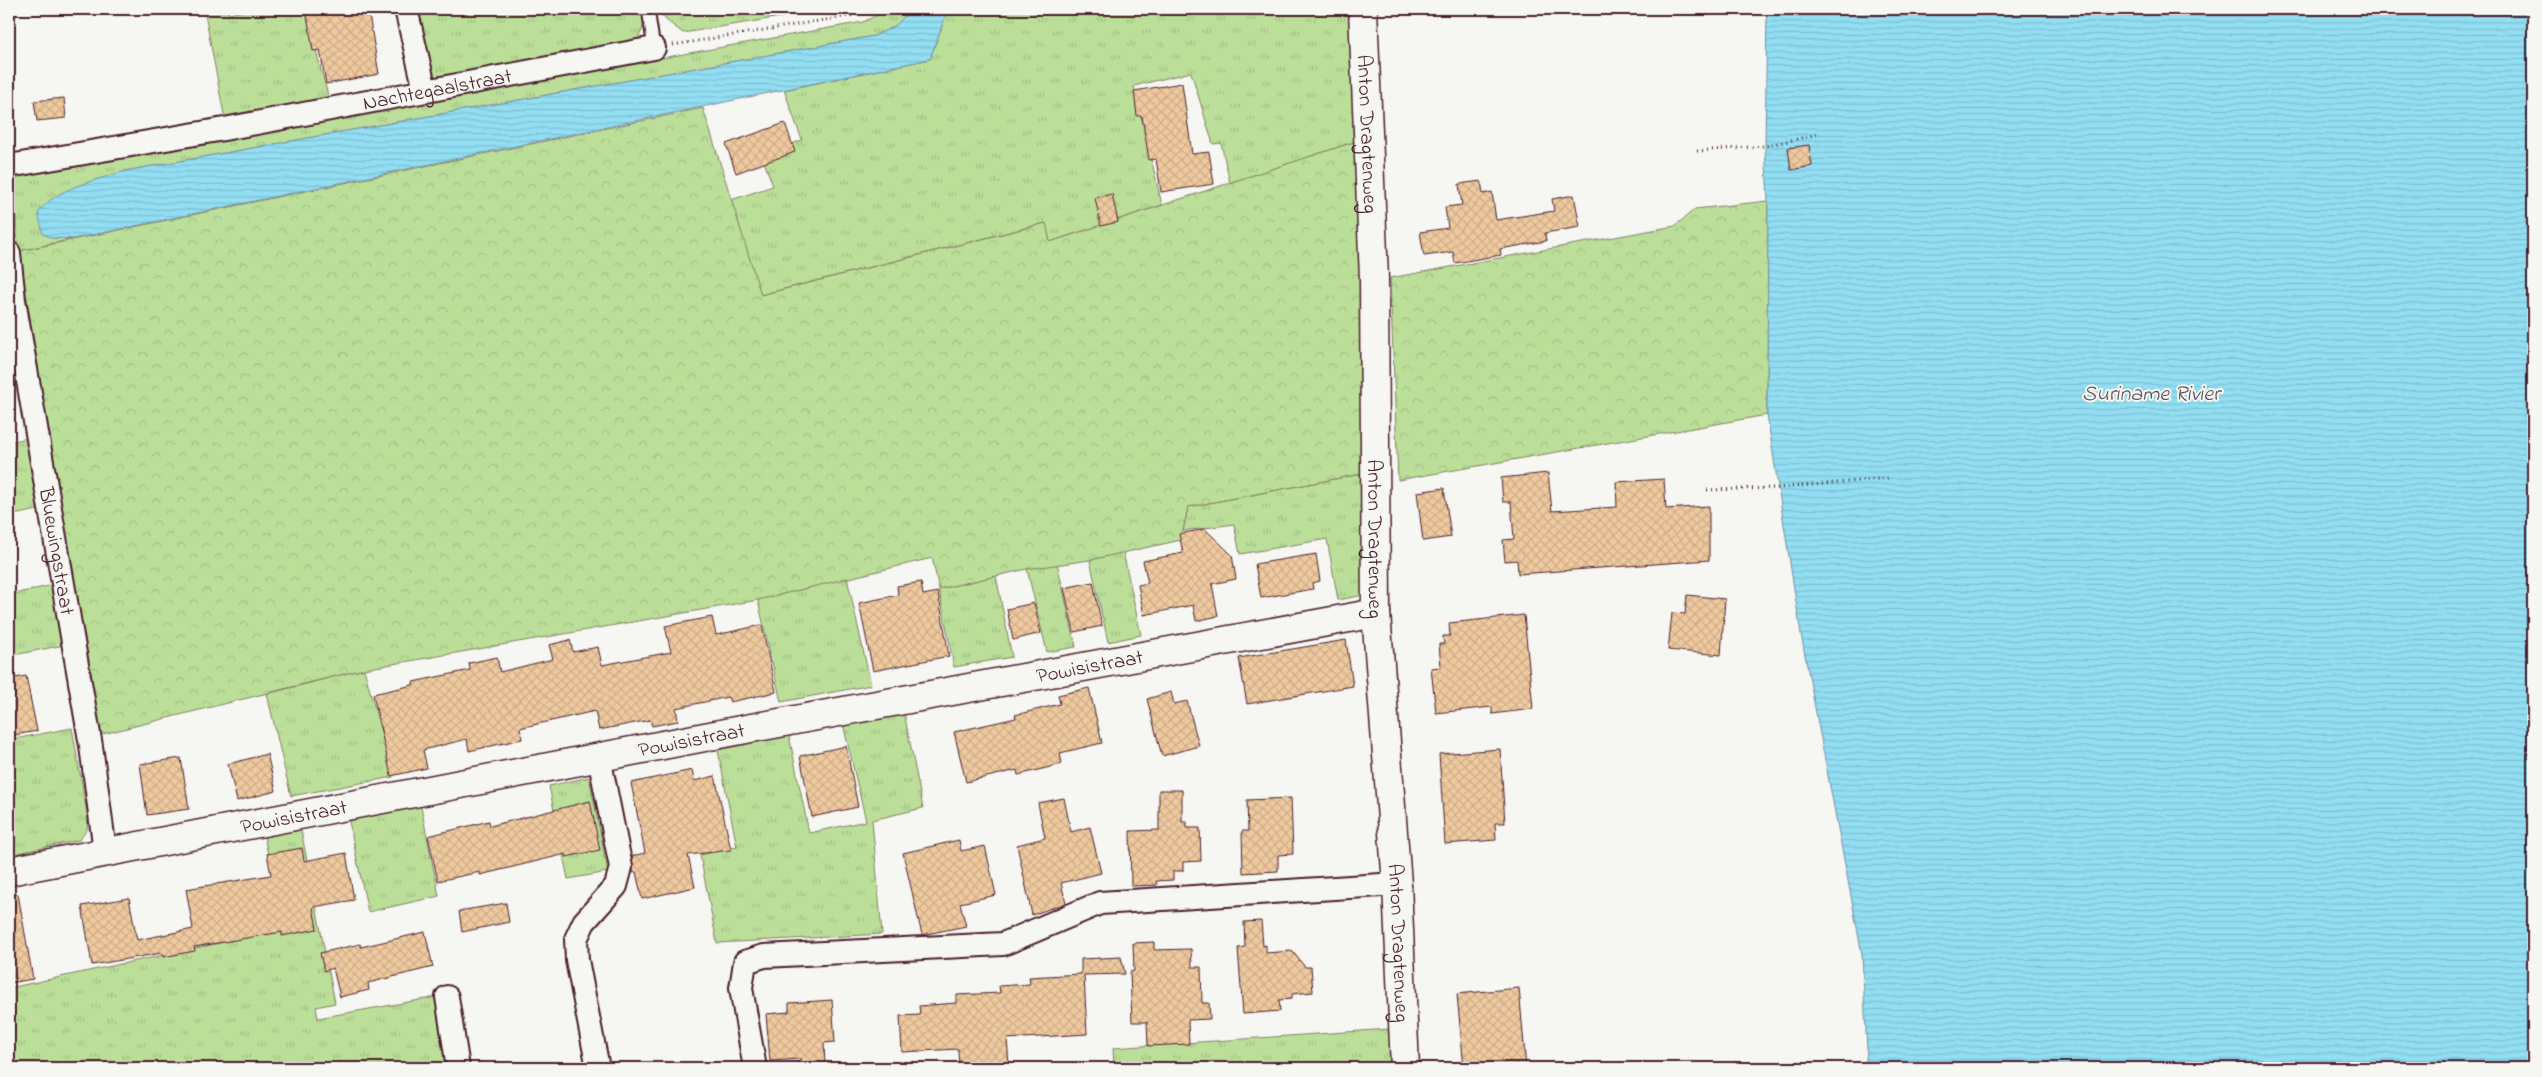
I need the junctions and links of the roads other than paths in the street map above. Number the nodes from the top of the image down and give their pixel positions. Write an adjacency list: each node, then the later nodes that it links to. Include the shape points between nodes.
1 (406, 9): 5 (street)
2 (648, 9): 4 (lane)
3 (1363, 9): 9 (street, Anton Dragtenweg, via 1374,279)
4 (654, 48): 5 (street, Nachtegaalstraat)
5 (425, 90): 6 (street, Nachtegaalstraat)
6 (9, 166)
7 (9, 253): 8 (street, Bluewingstraat)
8 (11, 301): 11 (street, Bluewingstraat, via 91,746)
9 (1376, 613): 10 (street, Powisistraat); 13 (street, Anton Dragtenweg)
10 (599, 757): 11 (street, Powisistraat); 16 (street, via 621,866 616,886 584,922 576,940)
11 (105, 851): 12 (street, Powisistraat)
12 (9, 871)
13 (1397, 884): 17 (street, via 1100,904 1003,944 764,956 745,962 741,988); 18 (street, Anton Dragtenweg)
14 (446, 997): 15 (street)
15 (458, 1068)
16 (598, 1068)
17 (755, 1068)
18 (1405, 1068)

